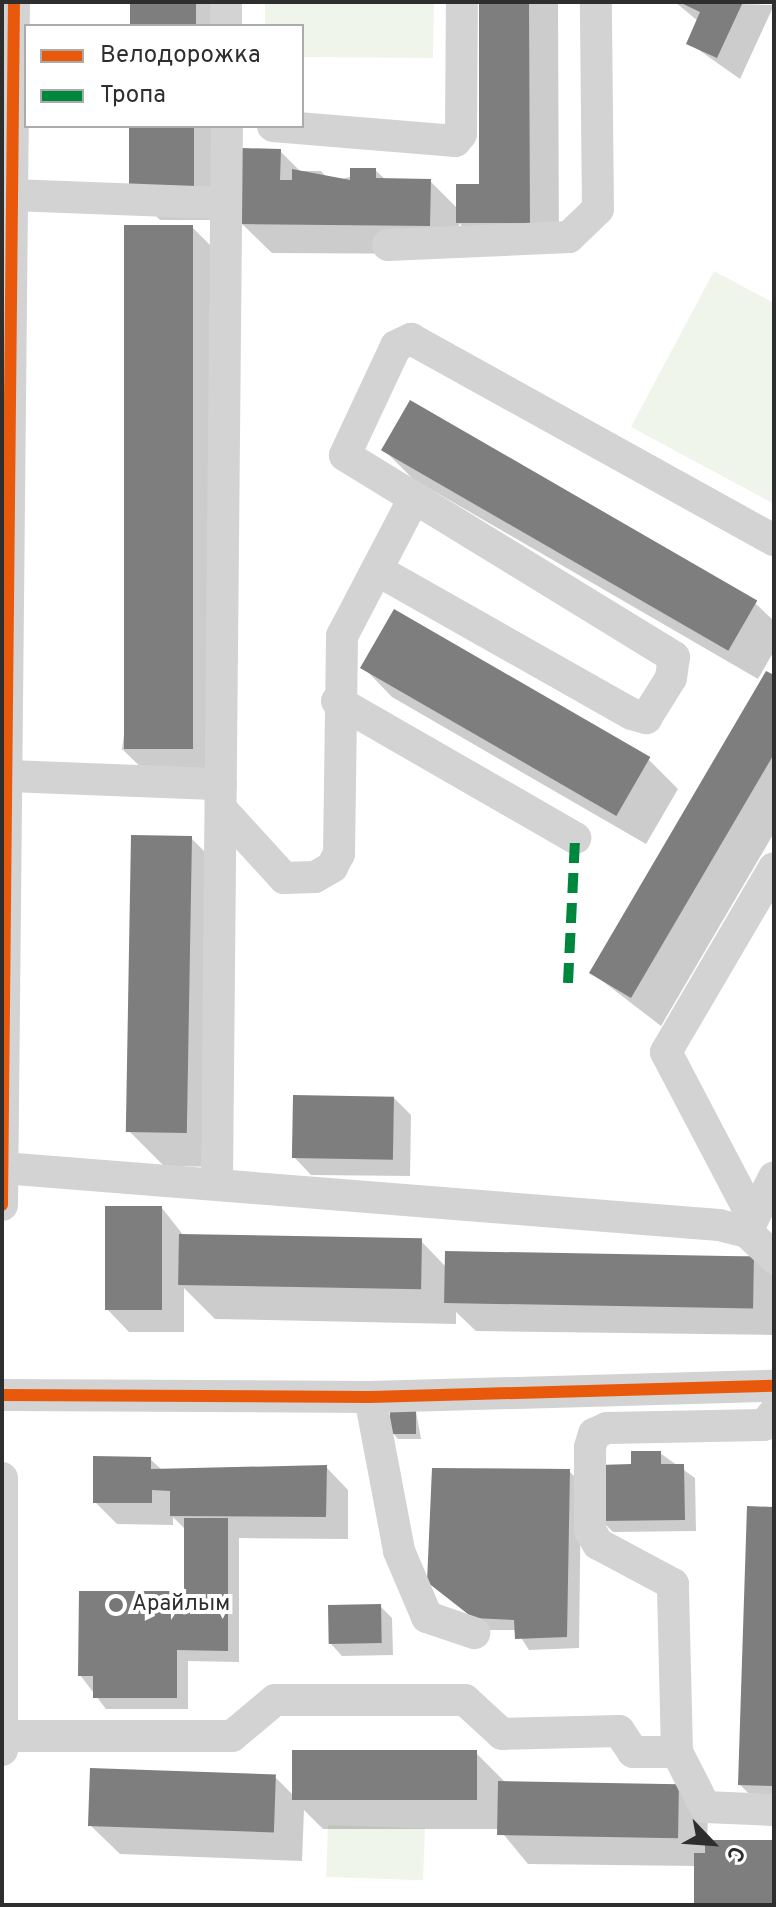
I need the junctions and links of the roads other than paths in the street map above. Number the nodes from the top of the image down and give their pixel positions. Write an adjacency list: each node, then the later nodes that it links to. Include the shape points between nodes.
1 (14, 2): 8 (street)
2 (226, 2): 5 (street)
3 (462, 2): 7 (street, via 461,134 455,141)
4 (596, 2): 10 (street, via 598,209 569,237)
5 (226, 24)
6 (227, 128): 9 (street)
7 (297, 128)
8 (12, 195): 9 (street); 11 (street)
9 (222, 203): 18 (street)
10 (388, 245)
11 (6, 482): 15 (street)
12 (412, 502): 13 (street, via 345,455 396,346 411,339); 14 (street); 14 (street, via 674,657 671,678 646,718 632,714)
13 (774, 540)
14 (377, 570): 16 (street, via 342,636)
15 (6, 657): 17 (street)
16 (337, 701): 18 (street, via 339,854 332,867 315,877 284,878); 19 (street)
17 (9, 776): 18 (street); 21 (street)
18 (222, 797): 23 (street)
19 (575, 838)
20 (774, 868): 25 (street, via 666,1052)
21 (3, 1168): 23 (street); 24 (street)
22 (774, 1177): 25 (street)
23 (217, 1180): 25 (street)
24 (2, 1205)
25 (749, 1224): 26 (street)
26 (774, 1257)
27 (774, 1386): 29 (street)
28 (2, 1395): 29 (street)
29 (370, 1397): 32 (street, via 399,1551 427,1617)
30 (774, 1413): 35 (street, via 764,1425 607,1428 594,1434 590,1447 590,1530 598,1544 673,1584)
31 (2, 1478): 33 (street)
32 (474, 1633)
33 (2, 1736): 34 (street); 35 (street, via 232,1736 275,1700 465,1700 502,1734 619,1731 633,1752)
34 (2, 1750)
35 (677, 1752): 36 (street, via 705,1807)
36 (774, 1810)

